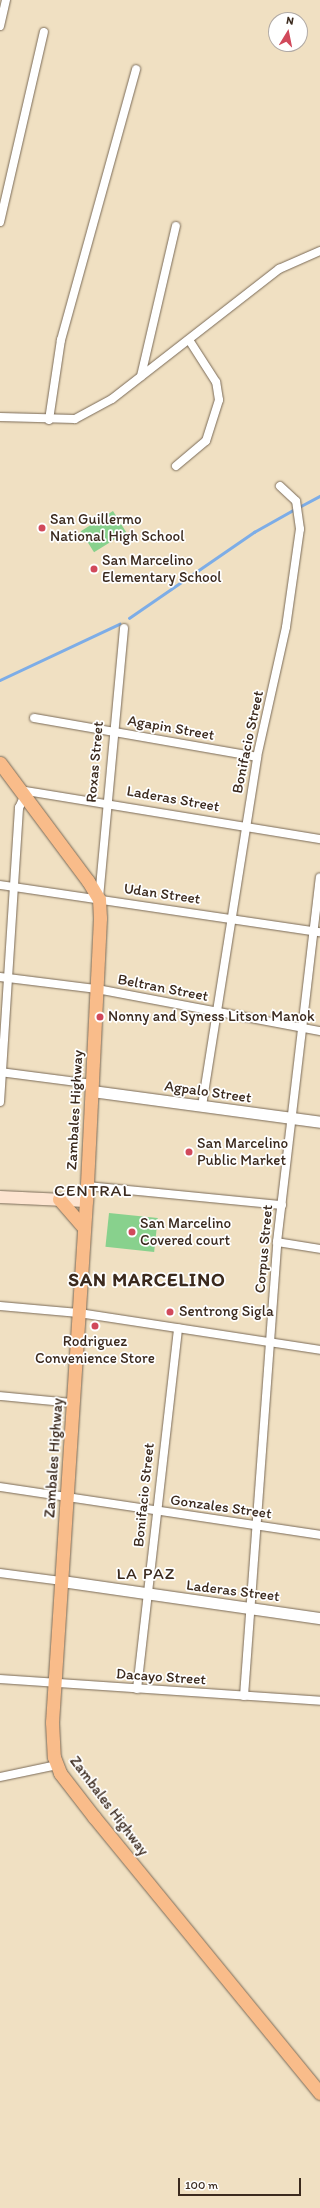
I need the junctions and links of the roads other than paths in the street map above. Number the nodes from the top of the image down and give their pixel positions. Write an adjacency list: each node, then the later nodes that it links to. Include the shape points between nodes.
1 (6, 0): 2 (street)
2 (0, 26)
3 (44, 32): 5 (street)
4 (136, 69): 11 (street, via 61,340)
5 (0, 222)
6 (176, 226): 9 (street)
7 (320, 251): 8 (street, via 279,269)
8 (189, 340): 9 (street); 12 (street, via 216,382 219,400 206,441)
9 (141, 376): 11 (street, via 112,399 75,419)
10 (0, 417): 11 (street)
11 (49, 420)
12 (176, 466)
13 (280, 486): 17 (street, Bonifacio Street, via 296,501 300,511 286,627)
14 (124, 628): 16 (street, Roxas Street)
15 (34, 718): 16 (street, Agapin Street)
16 (112, 732): 17 (street, Agapin Street); 20 (street, Roxas Street)
17 (257, 757): 21 (street, Bonifacio Street)
18 (0, 763): 19 (main road)
19 (22, 793): 20 (street, Laderas Street); 25 (street); 26 (main road)
20 (106, 803): 21 (street, Laderas Street); 26 (street, Roxas Street)
21 (246, 827): 22 (street, Laderas Street); 27 (street, Bonifacio Street)
22 (320, 839)
23 (320, 878): 28 (street, Corpus Street)
24 (0, 885): 25 (street, Udan Street)
25 (14, 888): 26 (street, Udan Street); 29 (street)
26 (99, 899): 27 (street, Udan Street); 30 (main road, Zambales Highway)
27 (231, 918): 28 (street, Udan Street); 31 (street, Bonifacio Street)
28 (317, 932): 32 (street, Corpus Street)
29 (4, 978): 30 (street, Beltran Street); 34 (street)
30 (97, 989): 31 (street, Beltran Street); 35 (main road, Zambales Highway)
31 (217, 1012): 32 (street, Beltran Street); 37 (street, Bonifacio Street)
32 (303, 1028): 33 (street, Beltran Street); 38 (street, Corpus Street)
33 (320, 1031)
34 (1, 1072): 35 (street, Agpalo Street); 36 (street)
35 (92, 1087): 37 (street, Agpalo Street); 40 (main road, Zambales Highway)
36 (0, 1102)
37 (202, 1106): 38 (street, Agpalo Street)
38 (290, 1119): 39 (street, Agpalo Street); 44 (street, Corpus Street)
39 (320, 1122)
40 (87, 1186): 43 (main road, Zambales Highway); 44 (street)
41 (0, 1197): 42 (main road)
42 (59, 1199): 43 (main road); 45 (main road)
43 (86, 1201): 45 (main road, Zambales Highway)
44 (282, 1205): 46 (street, Corpus Street)
45 (84, 1228): 49 (main road, Zambales Highway)
46 (277, 1242): 47 (street); 51 (street, Corpus Street)
47 (320, 1249)
48 (0, 1306): 49 (street)
49 (79, 1313): 50 (street); 54 (main road, Zambales Highway)
50 (178, 1328): 51 (street); 57 (street, Bonifacio Street)
51 (270, 1342): 52 (street); 58 (street, Corpus Street)
52 (320, 1350)
53 (0, 1396): 54 (street)
54 (73, 1403): 56 (main road, Zambales Highway)
55 (0, 1487): 56 (street, Gonzales Street)
56 (68, 1496): 57 (street, Gonzales Street); 61 (main road, Zambales Highway)
57 (156, 1511): 58 (street, Gonzales Street); 62 (street, Bonifacio Street)
58 (257, 1526): 59 (street, Gonzales Street); 63 (street, Corpus Street)
59 (320, 1536)
60 (0, 1573): 61 (street, Laderas Street)
61 (62, 1581): 62 (street, Laderas Street); 66 (main road, Zambales Highway)
62 (147, 1595): 63 (street, Laderas Street); 67 (street, Bonifacio Street)
63 (250, 1608): 64 (street, Laderas Street); 68 (street, Corpus Street)
64 (320, 1618)
65 (0, 1679): 66 (street, Dacayo Street)
66 (55, 1682): 67 (street, Dacayo Street); 70 (main road, Zambales Highway, via 52,1741)
67 (136, 1689): 68 (street, Dacayo Street)
68 (244, 1696): 69 (street, Dacayo Street)
69 (320, 1701)
70 (56, 1765): 71 (street); 72 (main road, Zambales Highway, via 94,1817)
71 (0, 1777)
72 (320, 2093)

